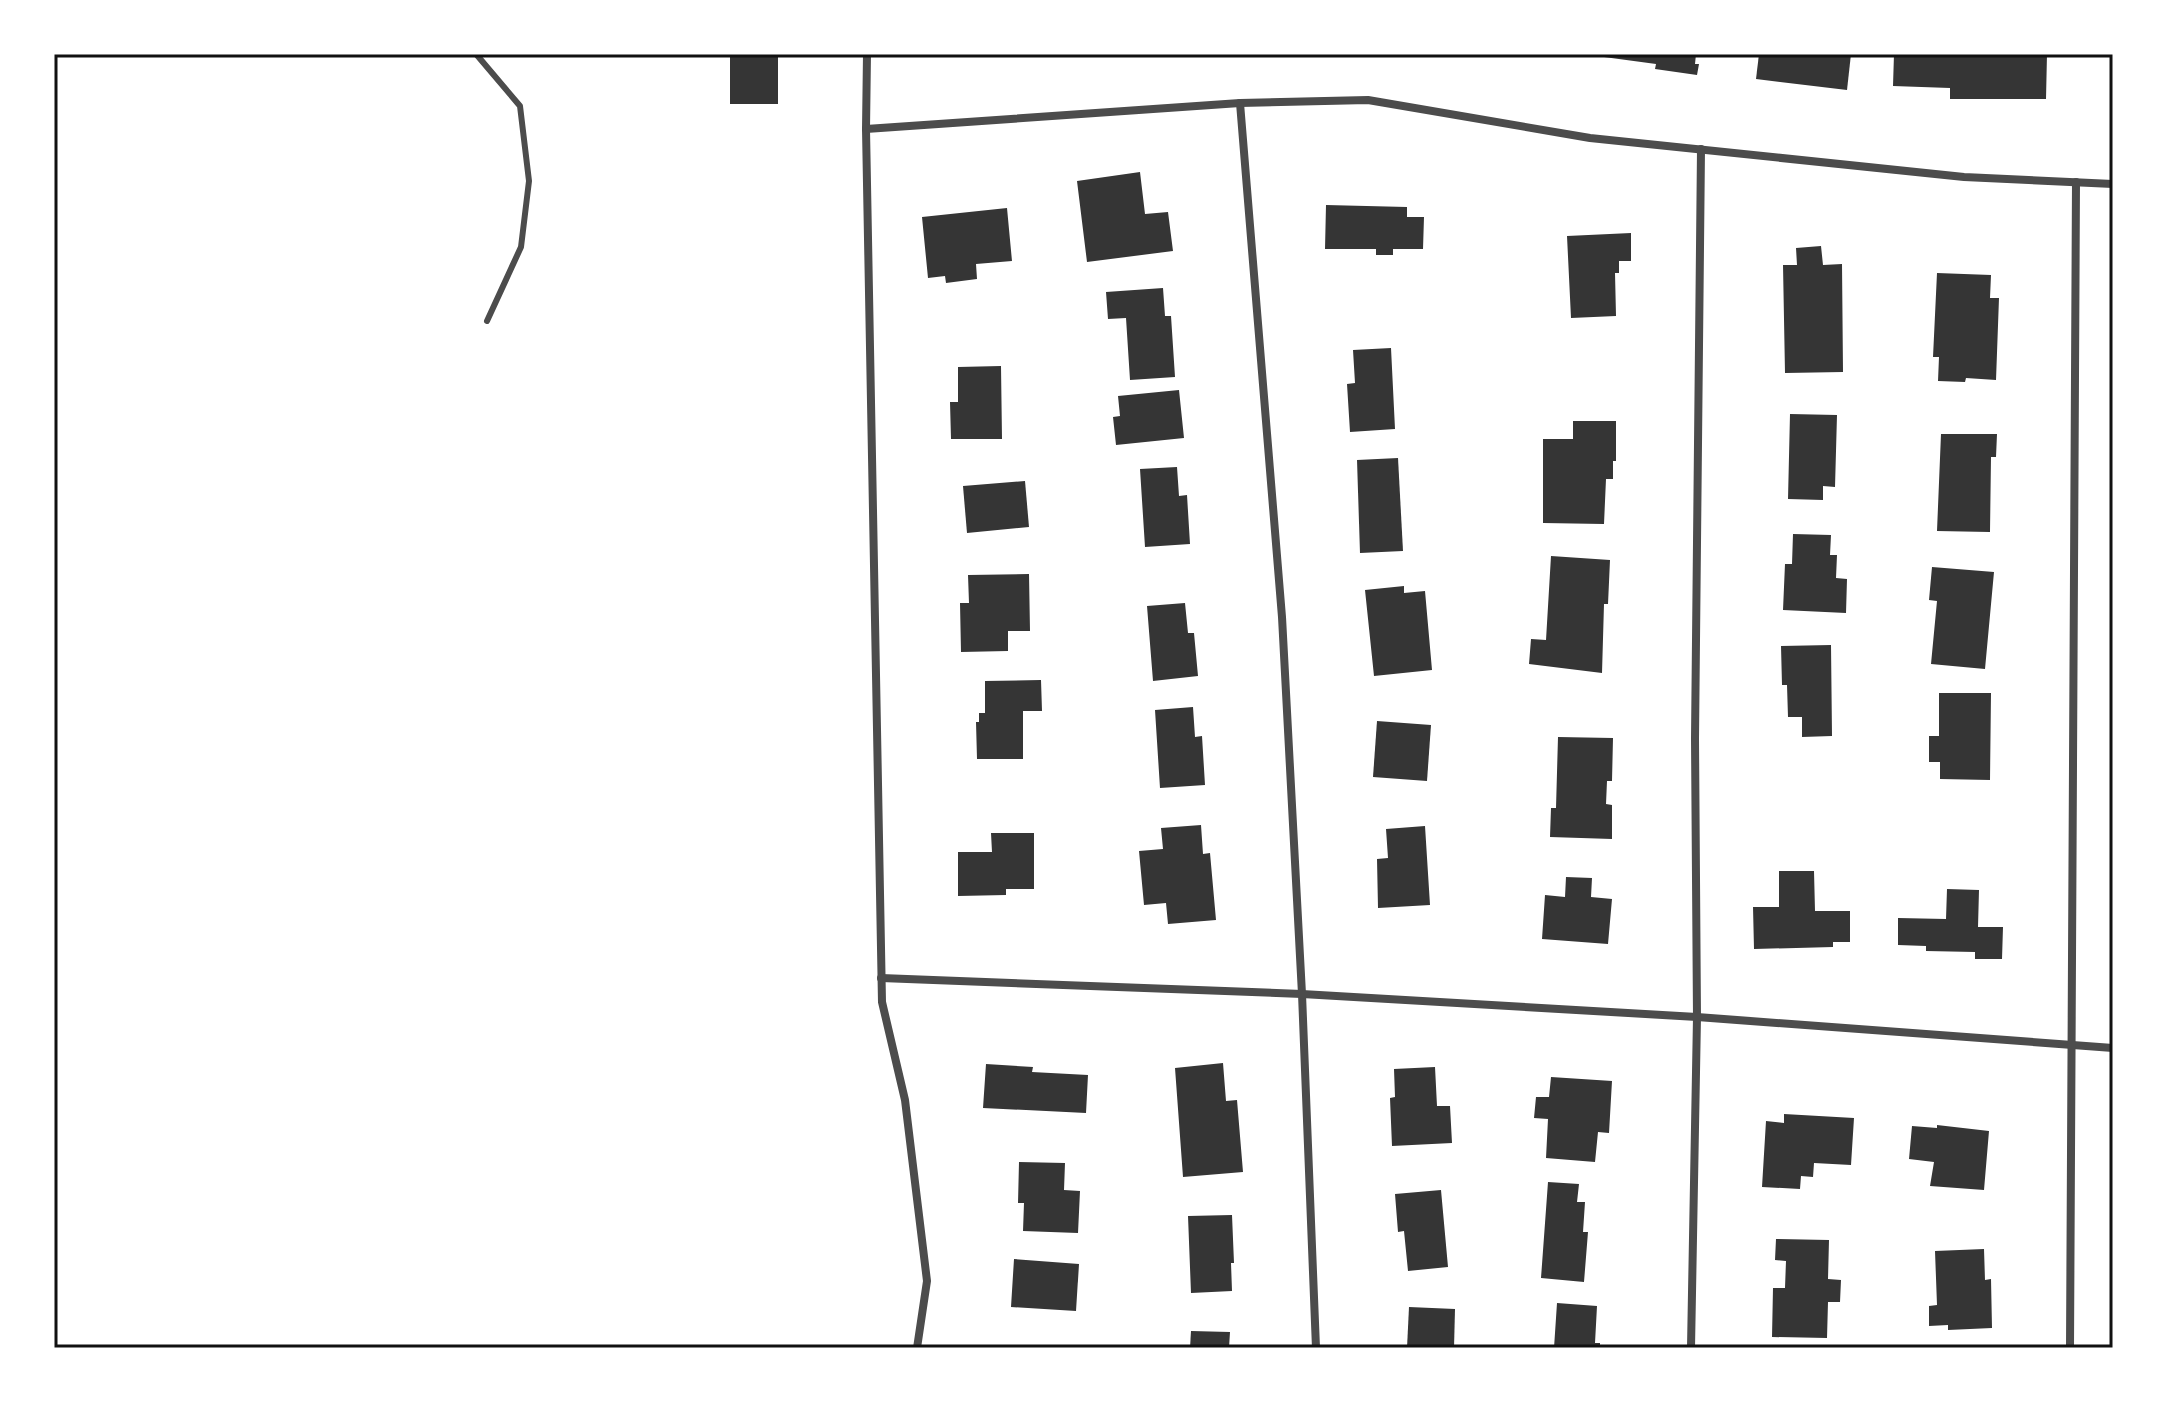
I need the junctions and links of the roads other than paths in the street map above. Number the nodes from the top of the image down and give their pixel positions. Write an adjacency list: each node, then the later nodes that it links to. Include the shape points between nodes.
1 (476, 54): 8 (lane, via 520,106 529,181 521,247)
2 (867, 54): 4 (street)
3 (1240, 103): 4 (street); 5 (street, via 1368,100 1590,138); 10 (street, via 1282,617)
4 (866, 129): 9 (street)
5 (1701, 149): 6 (street, via 1964,177); 11 (street)
6 (2076, 182): 7 (street); 12 (street)
7 (2113, 184)
8 (487, 321)
9 (881, 978): 10 (street); 14 (street, via 905,1100 927,1281)
10 (1302, 994): 11 (street); 15 (street)
11 (1697, 1017): 12 (street); 16 (street)
12 (2069, 1045): 13 (street); 17 (street)
13 (2113, 1048)
14 (917, 1348)
15 (1316, 1348)
16 (1691, 1348)
17 (2070, 1348)

